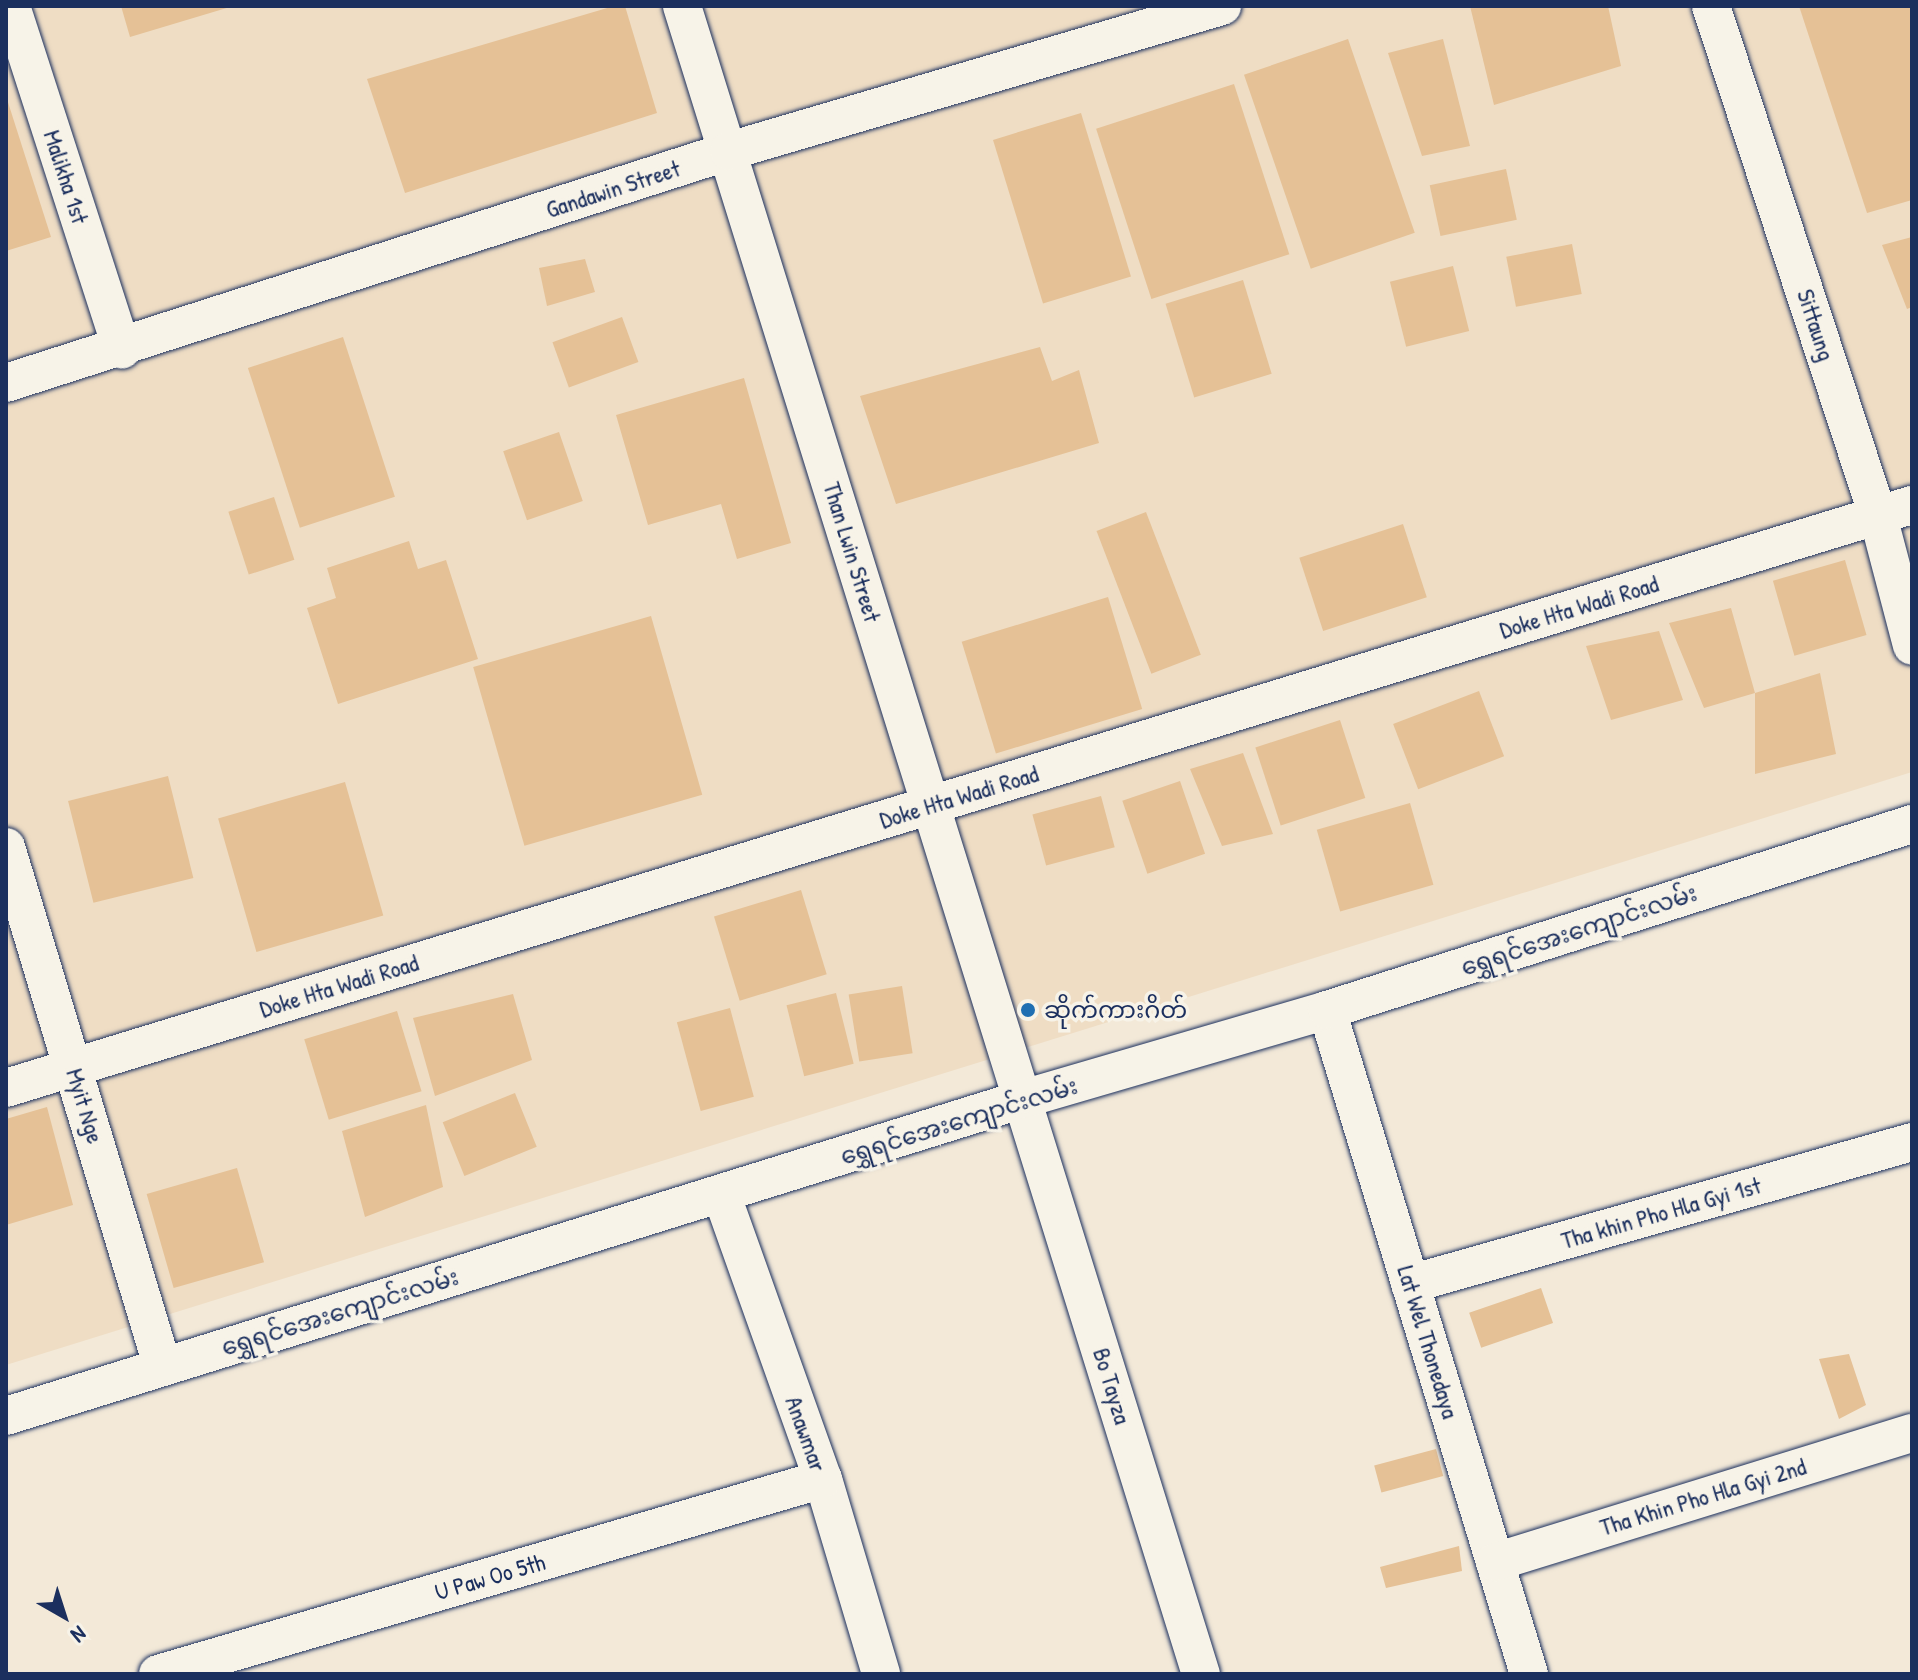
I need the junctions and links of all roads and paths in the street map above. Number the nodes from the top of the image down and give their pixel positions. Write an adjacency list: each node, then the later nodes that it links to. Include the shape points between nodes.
1 (11, 6): 6 (street, Malikha 1st)
2 (682, 6): 5 (street, Than Lwin Street)
3 (1222, 6): 5 (street, Gandawin Street)
4 (1711, 6): 8 (street, Sittaung)
5 (729, 151): 6 (street, Gandawin Street); 10 (street, Than Lwin Street)
6 (122, 349): 7 (street, Gandawin Street)
7 (6, 383)
8 (1895, 511): 9 (street, Sittaung); 10 (street, Doke Hta Wadi Road)
9 (1912, 646)
10 (930, 806): 14 (street, Doke Hta Wadi Road); 16 (street, Than Lwin Street)
11 (1912, 824): 13 (street, ရွှေရင်အေးကျောင်းလမ်း)
12 (6, 847): 14 (street, Myit Nge)
13 (1327, 1010): 16 (street, ရွှေရင်အေးကျောင်းလမ်း); 19 (street, Lat Wel Thonedaya)
14 (73, 1067): 15 (street, Doke Hta Wadi Road); 20 (street, Myit Nge)
15 (6, 1088)
16 (1023, 1099): 18 (street, ရွှေရင်အေးကျောင်းလမ်း); 27 (street, Bo Tayza)
17 (1912, 1142): 19 (street, Tha khin Pho Hla Gyi 1st)
18 (722, 1196): 20 (street, ရွှေရင်အေးကျောင်းလမ်း); 23 (street, Anawmar)
19 (1410, 1284): 24 (street, Lat Wel Thonedaya)
20 (162, 1365): 21 (street, ရွှေရင်အေးကျောင်းလမ်း)
21 (6, 1416)
22 (1912, 1433): 24 (street, Tha Khin Pho Hla Gyi 2nd)
23 (823, 1479): 25 (street, U Paw Oo 5th); 26 (street, Anawmar)
24 (1495, 1562): 28 (street, Lat Wel Thonedaya)
25 (158, 1674)
26 (881, 1674)
27 (1201, 1674)
28 (1529, 1674)

